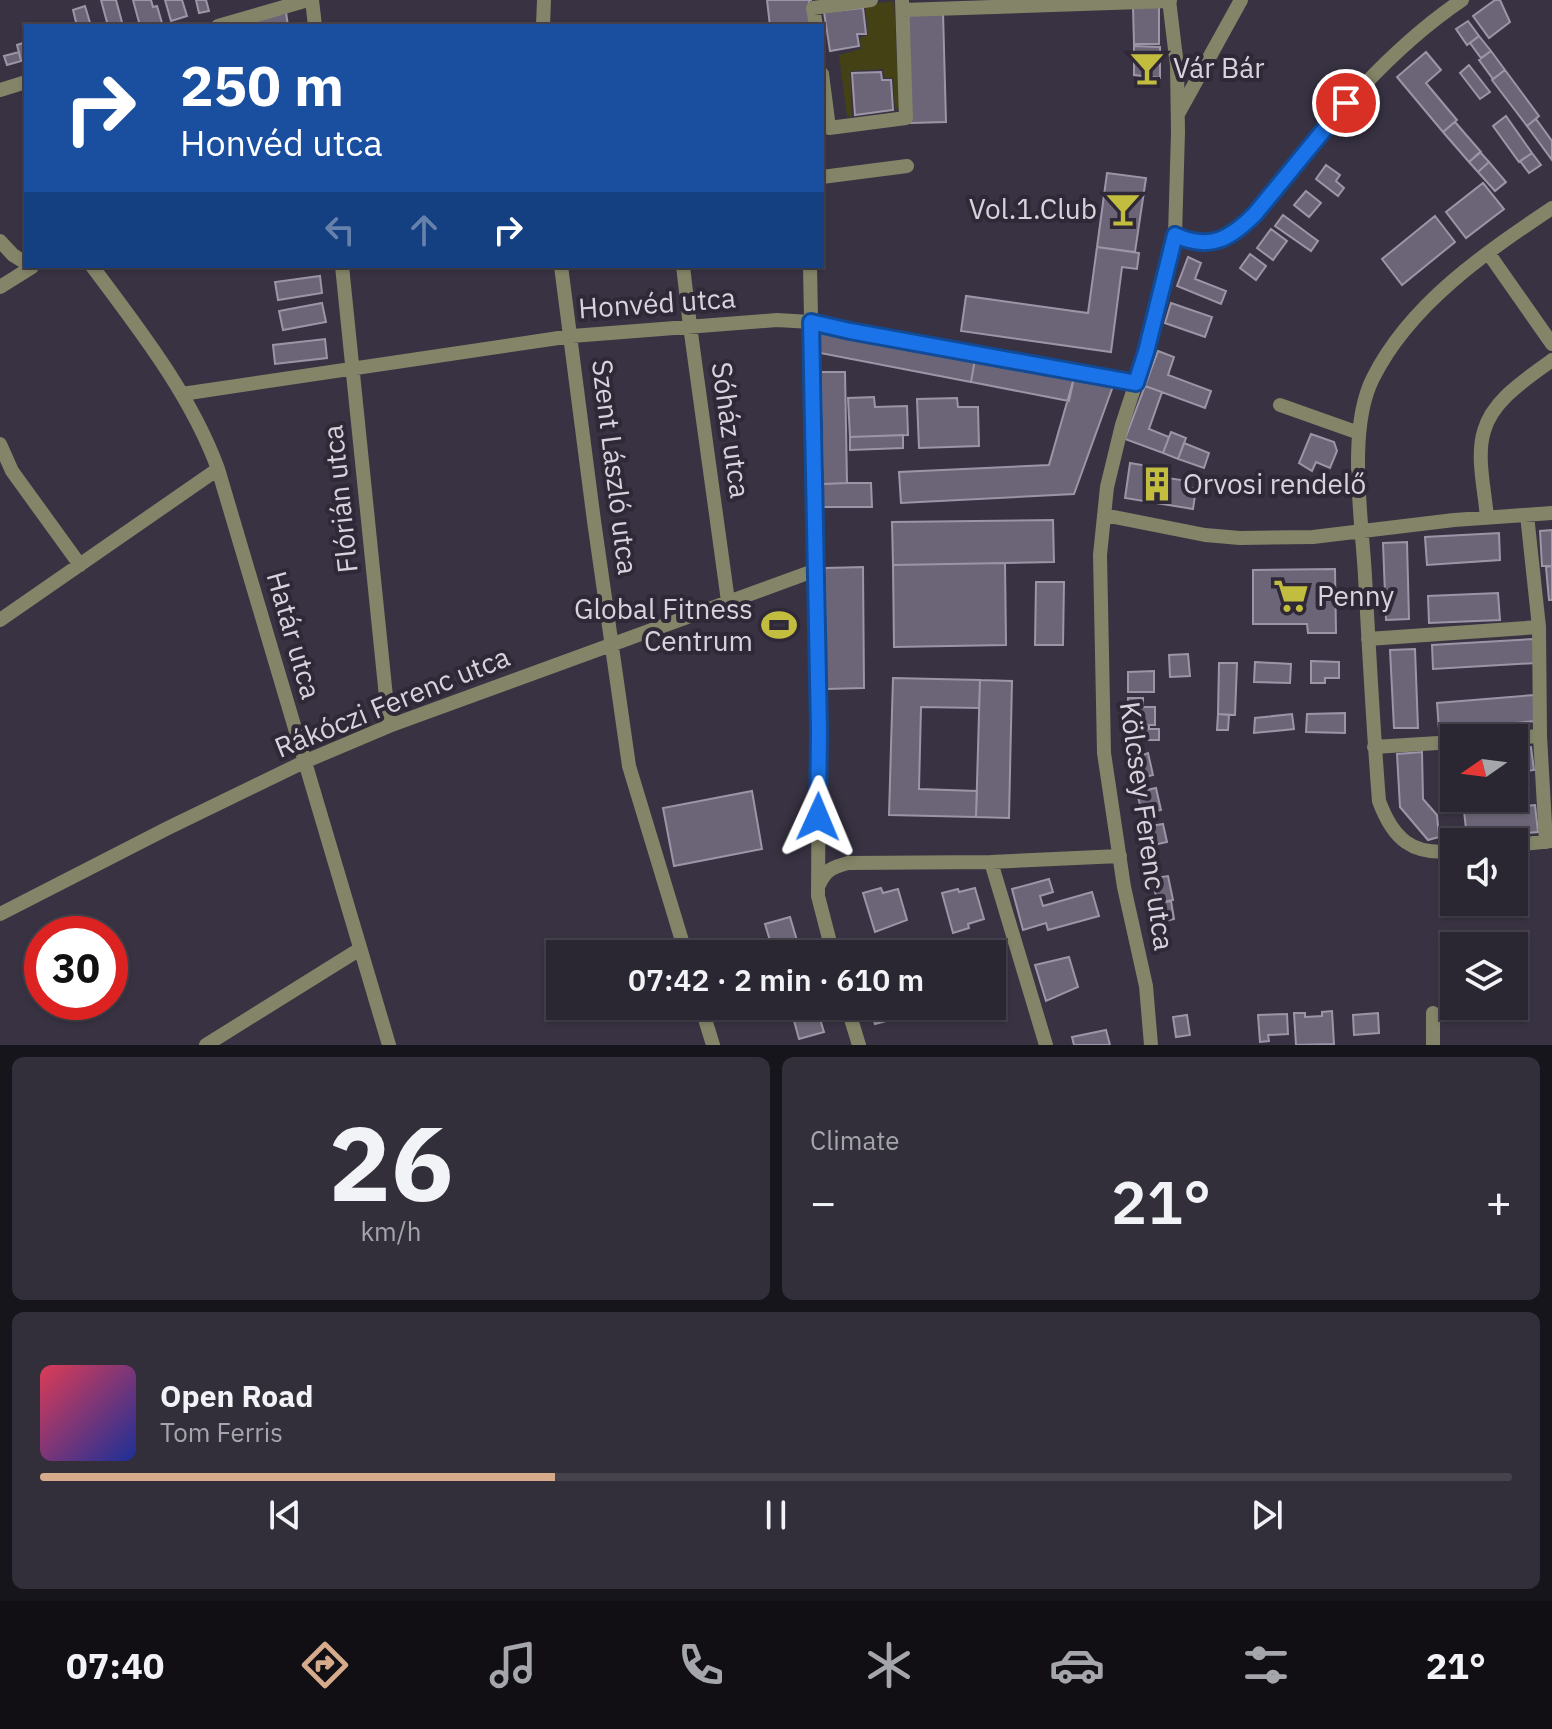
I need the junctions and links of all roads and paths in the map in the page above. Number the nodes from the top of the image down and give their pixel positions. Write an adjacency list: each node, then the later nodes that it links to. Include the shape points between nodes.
1 (310, 0): 8 (street); 9 (street)
2 (544, 0): 10 (street)
3 (871, 0): 11 (street, via 813,8)
4 (1170, 0): 7 (street, Kölcsey Ferenc utca); 15 (street, Kölcsey Ferenc utca)
5 (1241, 0): 15 (street)
6 (1462, 0): 19 (street, via 1380,67 1240,229 1218,241 1188,241)
7 (907, 7): 13 (street, Kölcsey Ferenc utca, via 906,118 829,128)
8 (225, 24)
9 (315, 24)
10 (543, 24)
11 (816, 24)
12 (24, 83): 14 (street)
13 (824, 89)
14 (0, 90)
15 (1178, 115): 19 (street, Kölcsey Ferenc utca)
16 (907, 166): 17 (street)
17 (824, 177)
18 (1552, 208): 21 (street)
19 (1175, 235): 36 (street, Kölcsey Ferenc utca)
20 (0, 241): 22 (street)
21 (1489, 254): 33 (street); 39 (street, via 1441,291 1398,337 1372,380)
22 (24, 261)
23 (27, 268): 29 (street)
24 (93, 268): 37 (street, Határ utca)
25 (342, 268): 35 (street, Flórián utca)
26 (561, 268): 32 (street, Szent László utca)
27 (683, 268): 31 (street, Sóház utca)
28 (810, 268): 30 (street)
29 (0, 287)
30 (811, 322): 31 (street, Honvéd utca); 36 (street, Honvéd utca); 48 (street)
31 (690, 326): 32 (street, Honvéd utca); 49 (street, Sóház utca)
32 (572, 336): 35 (street, Honvéd utca); 53 (street, Szent László utca)
33 (1552, 344)
34 (1552, 360): 45 (street, via 1515,388 1483,432)
35 (353, 367): 37 (street, Honvéd utca); 54 (street, Flórián utca)
36 (1136, 383): 43 (street, Kölcsey Ferenc utca)
37 (182, 394): 41 (street, Határ utca, via 205,432)
38 (1280, 405): 39 (street)
39 (1359, 433): 46 (street)
40 (1, 449): 47 (street)
41 (218, 469): 47 (street); 59 (street, Határ utca)
42 (1552, 513): 44 (street)
43 (1104, 515): 46 (street, via 1240,538); 63 (street, Kölcsey Ferenc utca, via 1104,753)
44 (1527, 515): 45 (street); 51 (street)
45 (1487, 518): 46 (street)
46 (1362, 531): 52 (street)
47 (80, 565): 50 (street)
48 (816, 570): 49 (street, Rákóczi Ferenc utca); 65 (street)
49 (728, 601): 53 (street, Rákóczi Ferenc utca)
50 (0, 620)
51 (1539, 627): 52 (street); 55 (street)
52 (1368, 639): 58 (street)
53 (612, 646): 54 (street, Rákóczi Ferenc utca); 67 (street, Szent László utca, via 629,766)
54 (389, 726): 59 (street, Rákóczi Ferenc utca)
55 (1540, 736): 56 (street); 60 (street)
56 (1528, 737)
57 (1440, 743): 58 (street)
58 (1374, 747): 62 (street, via 1379,801 1387,823 1397,836 1425,852)
59 (304, 762): 66 (street, Rákóczi Ferenc utca); 69 (street, Határ utca)
60 (1549, 842): 61 (street)
61 (1528, 844)
62 (1440, 851)
63 (1120, 856): 64 (street); 79 (street, Kölcsey Ferenc utca, via 1146,986)
64 (991, 862): 65 (street, via 848,863 831,867); 78 (street)
65 (818, 889): 68 (street)
66 (0, 914)
67 (682, 940)
68 (830, 940)
69 (360, 949): 73 (street); 75 (street, Határ utca)
70 (1433, 1013): 80 (street)
71 (705, 1020): 76 (street)
72 (851, 1020): 77 (street)
73 (234, 1038): 74 (street)
74 (206, 1045)
75 (389, 1045)
76 (713, 1045)
77 (859, 1045)
78 (1046, 1045)
79 (1151, 1045)
80 (1433, 1045)

